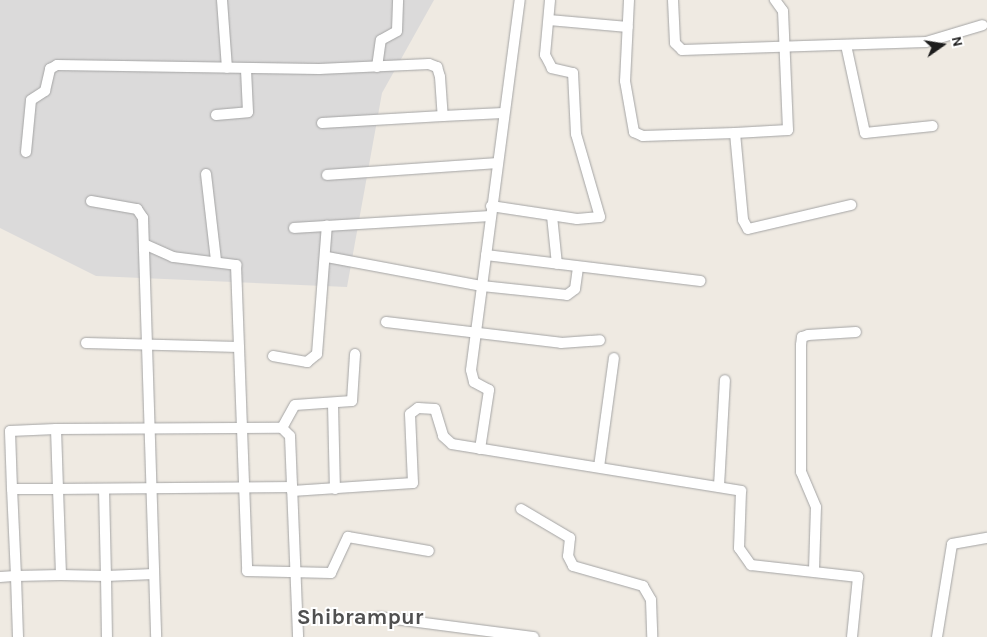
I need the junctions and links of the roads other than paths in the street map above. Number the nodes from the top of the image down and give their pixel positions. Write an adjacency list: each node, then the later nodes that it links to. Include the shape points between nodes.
1 (222, 0): 14 (street)
2 (398, 0): 13 (street, via 397,31 381,40)
3 (520, 0): 17 (street)
4 (550, 0): 8 (street)
5 (629, 0): 10 (street)
6 (673, 0): 12 (street, via 675,42 682,50)
7 (775, 0): 12 (street, via 782,11)
8 (549, 20): 10 (street); 29 (street, via 546,64 573,73 576,134 600,214 596,220)
9 (983, 26): 11 (street, via 926,42)
10 (628, 27): 21 (street, via 626,99 634,132 642,136)
11 (846, 45): 12 (street); 20 (street, via 866,133)
12 (785, 47): 21 (street, via 788,130)
13 (377, 67): 15 (street); 18 (street, via 437,67)
14 (227, 68): 15 (street); 22 (street, via 52,66 45,91 31,100)
15 (246, 69): 16 (street, via 248,112)
16 (216, 114)
17 (504, 114): 18 (street); 23 (street)
18 (443, 116): 19 (street)
19 (322, 123)
20 (933, 126)
21 (734, 133): 27 (street, via 743,220 748,229)
22 (26, 152)
23 (497, 163): 25 (street); 28 (street)
24 (206, 174): 35 (street)
25 (327, 175)
26 (91, 201): 32 (street, via 138,209 143,218)
27 (852, 205)
28 (491, 211): 29 (street); 30 (street); 33 (street)
29 (552, 216): 36 (street)
30 (327, 225): 31 (street); 34 (street)
31 (294, 228)
32 (144, 244): 35 (street, via 173,257); 45 (street)
33 (486, 255): 36 (street); 39 (street)
34 (327, 257): 39 (street); 48 (street, via 317,354 307,362)
35 (216, 260): 46 (street, via 236,265)
36 (557, 264): 37 (street)
37 (578, 267): 38 (street); 39 (street, via 575,289 567,295)
38 (700, 281)
39 (482, 286): 42 (street)
40 (386, 322): 42 (street)
41 (856, 332): 69 (street, via 808,335 801,345 801,472 816,507)
42 (476, 334): 43 (street, via 561,343); 56 (street, via 471,377 489,390)
43 (600, 340)
44 (86, 343): 45 (street)
45 (145, 344): 46 (street); 55 (street)
46 (240, 347): 54 (street)
47 (355, 354): 51 (street, via 354,396 348,403)
48 (274, 356)
49 (614, 358): 57 (street)
50 (725, 380): 58 (street)
51 (333, 404): 52 (street, via 295,405); 63 (street)
52 (282, 428): 54 (street); 62 (street, via 290,436)
53 (56, 429): 55 (street); 59 (street); 64 (street, via 10,431)
54 (244, 429): 55 (street); 61 (street)
55 (147, 430): 65 (street)
56 (480, 449): 57 (street); 63 (street, via 446,441 438,412 418,408 410,414 413,483)
57 (599, 467): 58 (street)
58 (719, 486): 69 (street, via 740,491 739,548 747,561)
59 (58, 489): 60 (street); 64 (street); 71 (street)
60 (104, 489): 65 (street); 74 (street)
61 (246, 489): 62 (street); 65 (street); 72 (street, via 247,571)
62 (292, 489): 63 (street); 72 (street)
63 (335, 489)
64 (12, 490): 73 (street)
65 (151, 490): 70 (street)
66 (521, 509): 82 (street, via 570,538 568,556 573,566 643,586 651,600)
67 (987, 538): 84 (street, via 952,544)
68 (429, 551): 72 (street, via 348,537 332,574)
69 (814, 570): 83 (street, via 858,577)
70 (154, 574): 74 (street); 79 (street)
71 (62, 575): 73 (street); 74 (street)
72 (295, 575): 80 (street)
73 (16, 576): 75 (street); 77 (street)
74 (106, 576): 78 (street)
75 (0, 577)
76 (379, 617): 81 (street)
77 (18, 637)
78 (107, 637)
79 (156, 637)
80 (298, 637)
81 (534, 637)
82 (652, 637)
83 (852, 637)
84 (937, 637)

